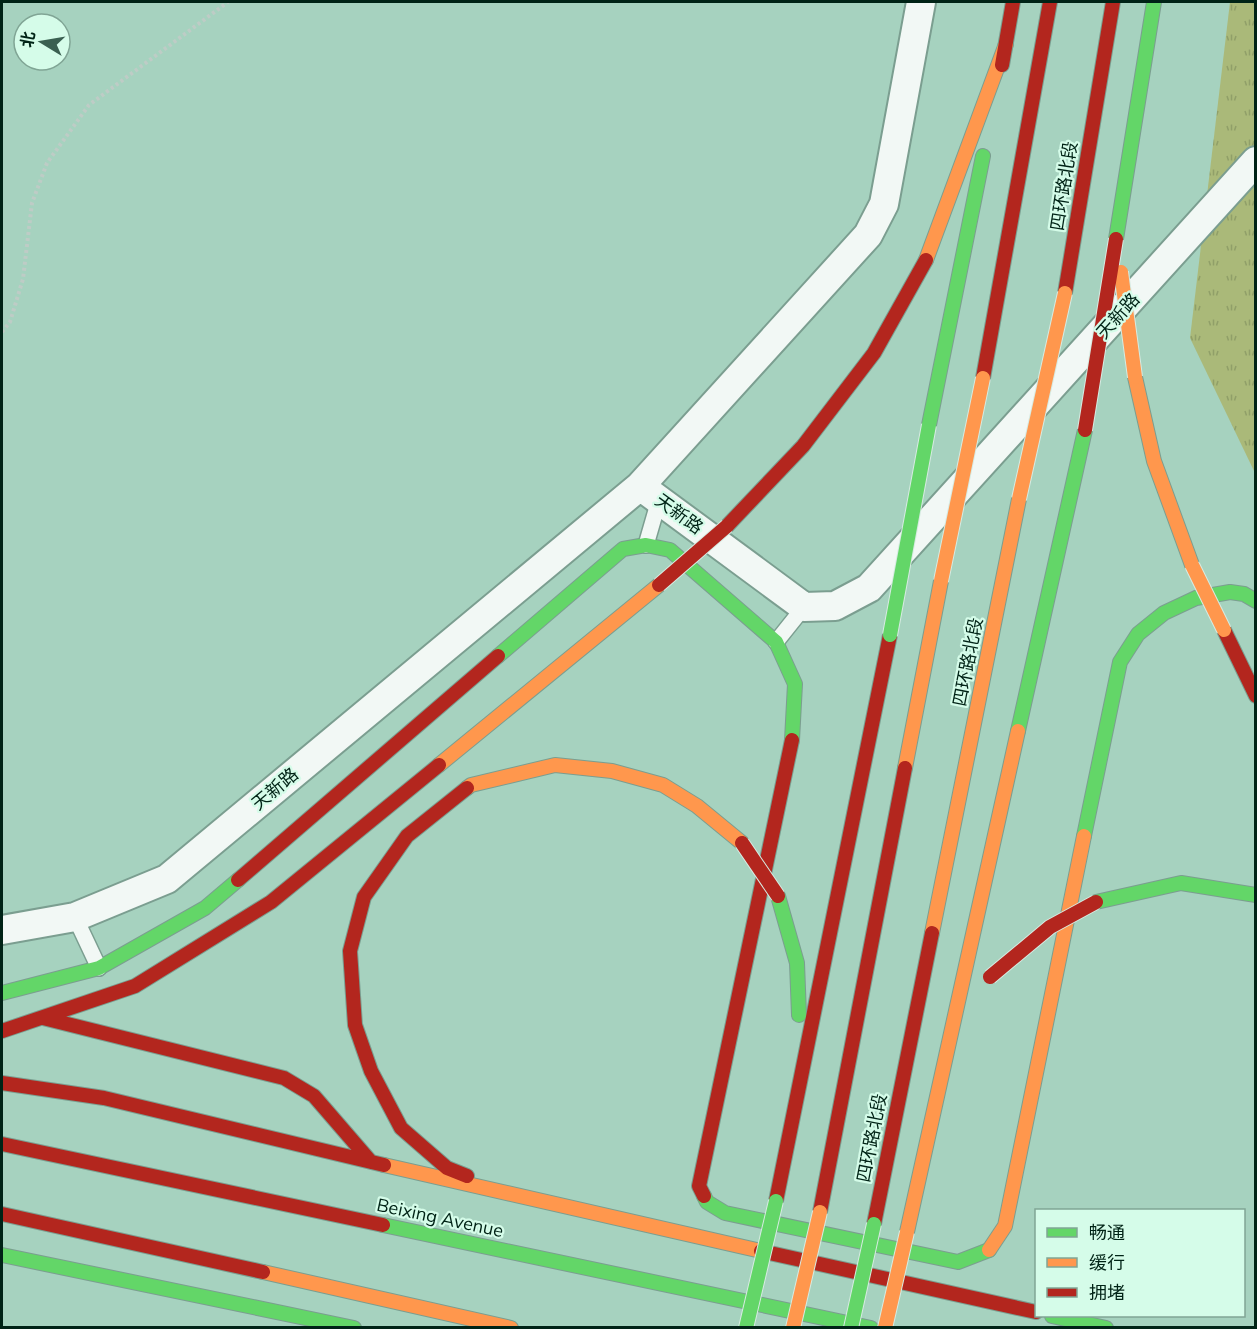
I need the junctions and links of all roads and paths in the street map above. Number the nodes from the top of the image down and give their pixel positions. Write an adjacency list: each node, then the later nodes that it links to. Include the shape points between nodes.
1 (228, 2): 10 (path, via 89,105 46,163 32,203 23,279 10,322)
2 (921, 2): 11 (street, via 884,204 868,235)
3 (1014, 2): 7 (main road)
4 (1050, 2): 39 (main road, 四环路北段, bridge, via 983,378 940,581 820,1212)
5 (1113, 2): 40 (main road, 四环路北段, bridge, via 1065,292 1019,499)
6 (1154, 2): 9 (main road)
7 (1006, 44): 24 (main road, bridge, via 922,270 874,353 804,446 727,526 271,902 135,986); 27 (main road, bridge)
8 (1256, 162): 14 (street, 天新路, via 869,588 835,606)
9 (1116, 239): 16 (main road, bridge, via 1135,377 1154,461 1192,565); 26 (main road, bridge, via 1085,430)
10 (2, 332)
11 (650, 493): 12 (lane); 14 (street, 天新路); 18 (street, 天新路, via 167,879)
12 (646, 545): 15 (main road, via 670,550); 20 (main road, via 623,549 605,563 205,908)
13 (1256, 601): 15 (main road, via 1229,592 1180,602 1141,631 1120,662 1005,1226 998,1243 983,1256 958,1262 725,1213 706,1202 699,1186 794,729 795,684)
14 (804, 607): 15 (lane)
15 (776, 642)
16 (1256, 696)
17 (1256, 895): 21 (main road, bridge, via 1181,883 1096,902 1050,927)
18 (75, 917): 19 (street, 天新路); 20 (lane)
19 (2, 930)
20 (99, 968): 22 (main road)
21 (988, 982)
22 (2, 993)
23 (969, 1017): 26 (main road)
24 (42, 1018): 25 (main road); 30 (main road, via 284,1078 314,1096)
25 (2, 1031)
26 (942, 1066): 42 (main road, bridge)
27 (800, 1072): 31 (main road, bridge, via 797,963 778,896 742,843 697,806 663,785 612,771 555,765 471,784 407,836 364,897 350,951 355,1025 371,1071 401,1128 447,1168); 38 (main road, bridge, via 776,1201)
28 (2, 1083): 30 (main road, via 104,1098)
29 (2, 1144): 41 (main road, Beixing Avenue)
30 (371, 1162): 31 (main road)
31 (515, 1197): 34 (main road)
32 (2, 1214): 37 (main road)
33 (2, 1255): 36 (main road)
34 (1035, 1312)
35 (1056, 1317): 43 (main road)
36 (354, 1328)
37 (511, 1328)
38 (746, 1328)
39 (793, 1328)
40 (851, 1328)
41 (871, 1328)
42 (885, 1328)
43 (1106, 1328)

